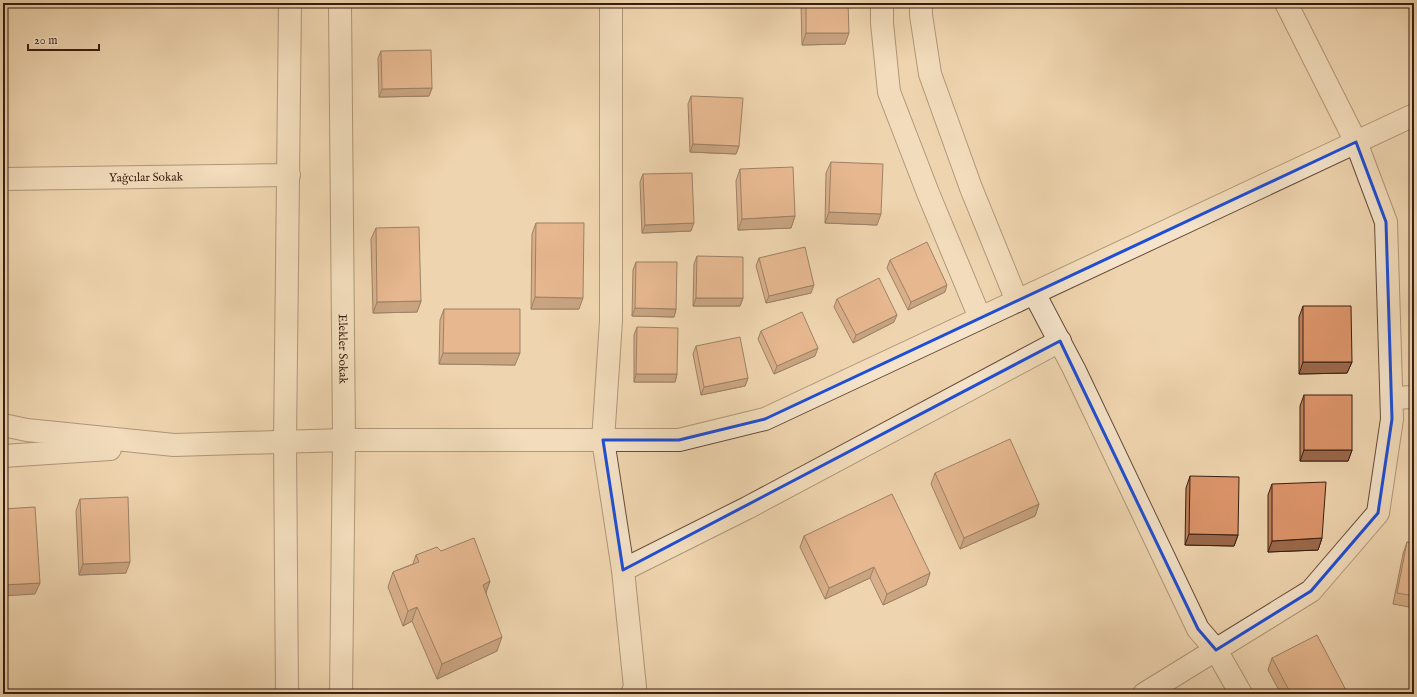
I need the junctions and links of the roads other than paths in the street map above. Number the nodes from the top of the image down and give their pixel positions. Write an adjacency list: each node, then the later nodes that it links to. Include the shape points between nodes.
1 (290, 3): 9 (street)
2 (340, 3): 17 (street, Elekler Sokak)
3 (611, 3): 18 (street, via 611,321)
4 (882, 3): 12 (street, via 889,92)
5 (921, 3): 11 (street, via 930,74 971,188)
6 (1286, 3): 8 (street)
7 (1414, 115): 8 (street)
8 (1356, 142): 11 (street); 15 (street, via 1386,222)
9 (289, 175): 10 (street, Yağcılar Sokak); 19 (street)
10 (3, 179)
11 (1026, 297): 12 (street); 13 (street)
12 (980, 318): 18 (street, via 765,419 679,440)
13 (1060, 341): 22 (street, via 747,508); 23 (street, via 1198,628)
14 (1414, 397): 15 (street)
15 (1392, 398): 23 (street, via 1392,419 1378,512 1312,591)
16 (3, 425): 20 (street, via 27,430)
17 (344, 440): 18 (street); 19 (street); 26 (street, Elekler Sokak)
18 (603, 440): 22 (street)
19 (285, 442): 20 (street); 25 (street)
20 (174, 445): 21 (street)
21 (3, 456)
22 (623, 570): 27 (street, via 635,687)
23 (1216, 650): 24 (street); 28 (street)
24 (1149, 693)
25 (287, 694)
26 (341, 694)
27 (632, 694)
28 (1241, 694)

